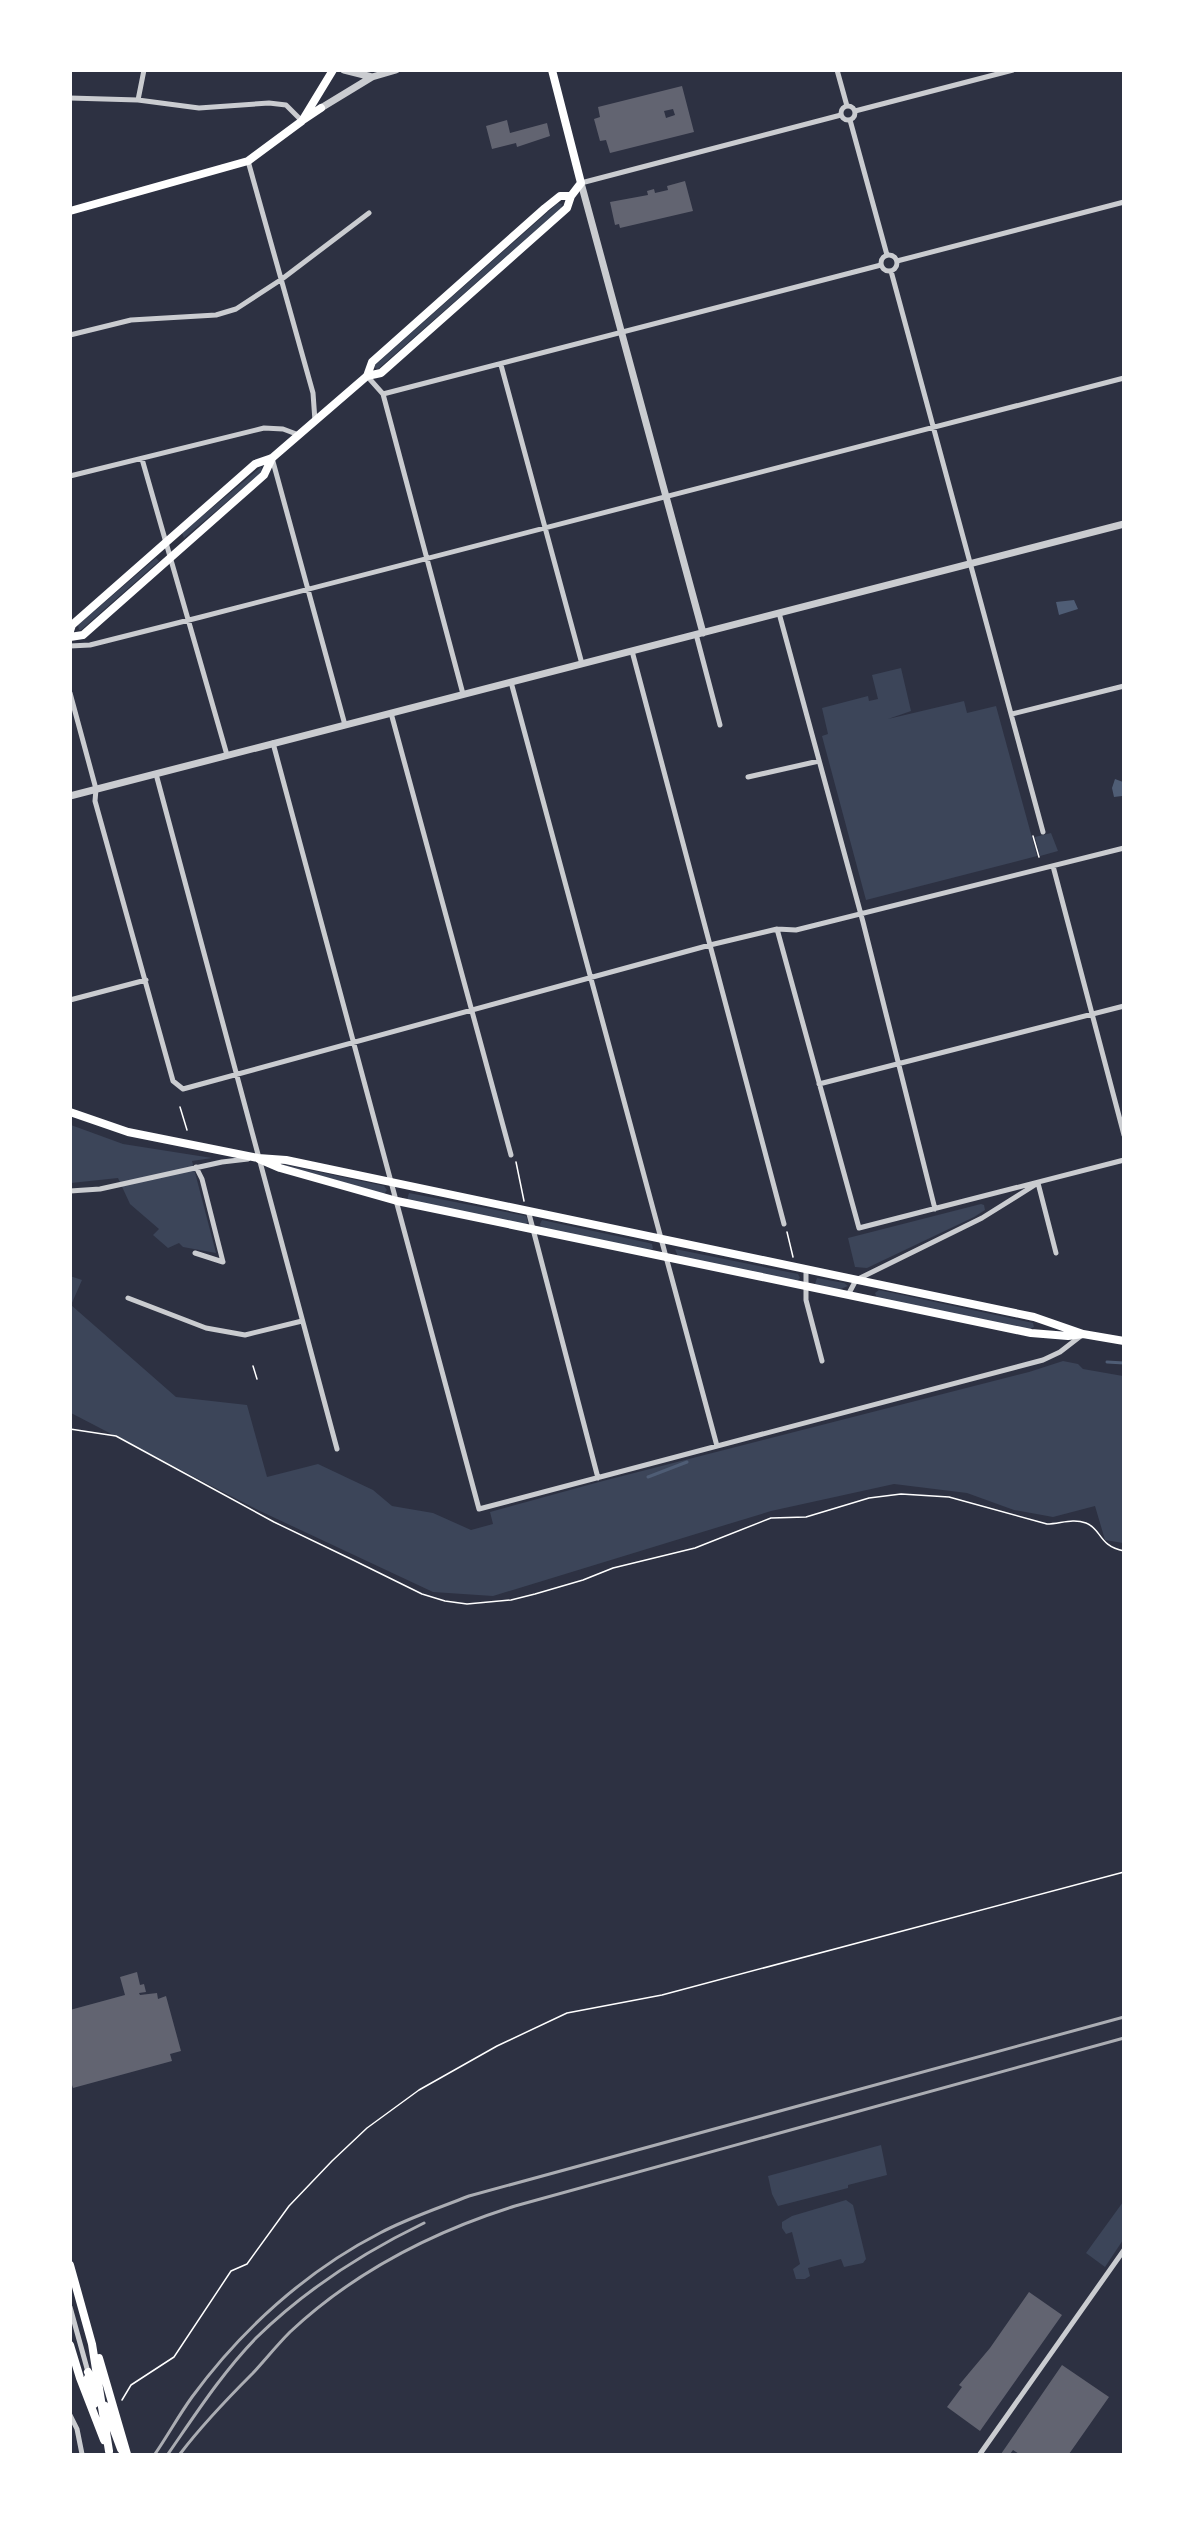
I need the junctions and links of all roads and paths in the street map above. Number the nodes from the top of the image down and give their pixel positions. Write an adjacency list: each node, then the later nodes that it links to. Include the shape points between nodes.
1 (144, 70): 10 (street)
2 (333, 70): 16 (main road)
3 (344, 70): 8 (street)
4 (396, 70): 8 (street)
5 (552, 70): 18 (main road)
6 (837, 70): 11 (street)
7 (1013, 70): 13 (street)
8 (372, 77): 12 (street)
9 (70, 98): 10 (street)
10 (138, 100): 16 (street, via 199,108 286,105)
11 (847, 106): 13 (street); 14 (street)
12 (321, 108): 16 (main road)
13 (855, 111): 15 (street)
14 (841, 115): 15 (street); 18 (street)
15 (850, 120): 23 (street)
16 (302, 121): 17 (main road)
17 (248, 161): 21 (main road); 27 (street)
18 (581, 183): 19 (main road); 28 (street)
19 (571, 196): 31 (main road, via 567,208 381,373); 31 (main road, via 560,196 545,208 372,362)
20 (1124, 202): 24 (street)
21 (70, 211)
22 (369, 213): 27 (street)
23 (887, 255): 24 (street); 25 (street)
24 (897, 261): 26 (street)
25 (881, 265): 26 (street); 28 (street)
26 (891, 271): 35 (street)
27 (282, 279): 29 (street, via 236,309 216,315 131,320); 34 (street, via 313,393)
28 (622, 332): 30 (street); 40 (street)
29 (70, 335)
30 (501, 365): 33 (street); 42 (street)
31 (367, 376): 33 (street); 34 (main road)
32 (1124, 378): 35 (street)
33 (383, 394): 45 (street)
34 (315, 421): 36 (main road)
35 (933, 429): 40 (street); 46 (street)
36 (299, 435): 37 (main road); 38 (street, via 264,428)
37 (272, 458): 43 (main road, via 255,464); 44 (main road, via 264,475); 47 (street)
38 (142, 459): 39 (street); 43 (street)
39 (70, 476)
40 (666, 497): 42 (street); 51 (street)
41 (1124, 524): 46 (street)
42 (544, 529): 45 (street); 55 (street)
43 (166, 543): 44 (street); 50 (main road, via 72,625)
44 (170, 557): 49 (street); 52 (main road, via 83,635)
45 (427, 558): 47 (street); 59 (street)
46 (969, 564): 48 (street); 61 (street)
47 (308, 590): 49 (street); 62 (street)
48 (779, 613): 51 (street); 66 (street)
49 (188, 621): 53 (street, via 90,645); 65 (street)
50 (70, 631)
51 (700, 633): 54 (street); 63 (street)
52 (70, 637)
53 (70, 646)
54 (633, 651): 55 (street); 78 (street)
55 (582, 664): 56 (street)
56 (511, 682): 59 (street); 79 (street)
57 (1124, 686): 61 (street)
58 (70, 693): 69 (street)
59 (463, 694): 60 (street)
60 (392, 713): 62 (street); 83 (street)
61 (1012, 714): 71 (street)
62 (345, 725): 64 (street)
63 (720, 725)
64 (273, 743): 65 (street); 85 (street)
65 (227, 755): 67 (street)
66 (819, 761): 68 (street); 76 (street)
67 (156, 774): 69 (street); 87 (street)
68 (748, 777)
69 (96, 789): 70 (street); 80 (street, via 95,801)
70 (70, 795)
71 (1043, 832)
72 (1033, 836): 74 (path)
73 (1124, 848): 75 (street)
74 (1039, 857)
75 (1053, 866): 76 (street); 84 (street)
76 (860, 913): 77 (street, via 796,930); 86 (street)
77 (777, 929): 78 (street); 88 (street)
78 (710, 945): 79 (street); 104 (street)
79 (591, 978): 83 (street); 106 (street)
80 (146, 980): 81 (street); 87 (street, via 173,1081 181,1088)
81 (70, 1000)
82 (1124, 1006): 84 (street)
83 (472, 1011): 85 (street); 94 (street)
84 (1092, 1014): 86 (street); 92 (street)
85 (353, 1043): 87 (street); 97 (street)
86 (899, 1063): 88 (street); 102 (street)
87 (235, 1075): 93 (street)
88 (819, 1084): 102 (street, via 859,1228)
89 (180, 1107): 91 (path)
90 (70, 1112): 93 (main road, via 128,1132)
91 (187, 1130)
92 (1124, 1135)
93 (258, 1158): 96 (street); 97 (main road); 100 (main road, via 280,1168); 116 (street)
94 (513, 1158): 101 (path)
95 (1124, 1160): 98 (street)
96 (196, 1167): 99 (street, via 100,1189); 107 (street, via 223,1262)
97 (392, 1182): 100 (street); 103 (main road)
98 (1038, 1183): 102 (street); 108 (street); 112 (street, via 982,1218)
99 (70, 1191)
100 (397, 1201): 105 (main road); 125 (street, via 479,1509)
101 (524, 1201)
102 (935, 1209)
103 (528, 1210): 105 (street); 106 (main road)
104 (785, 1226): 109 (path)
105 (533, 1230): 110 (main road); 125 (street)
106 (660, 1238): 110 (street); 111 (main road)
107 (195, 1253)
108 (1056, 1253)
109 (793, 1257)
110 (666, 1258): 113 (main road); 123 (street)
111 (806, 1269): 112 (main road); 113 (street)
112 (856, 1280): 114 (street); 117 (main road, via 1034,1317)
113 (806, 1287): 114 (main road); 119 (street)
114 (848, 1295): 117 (main road, via 1031,1333)
115 (128, 1298): 116 (street, via 206,1329 245,1335)
116 (302, 1321): 124 (street)
117 (1083, 1334): 118 (main road); 123 (street, via 1043,1360)
118 (1124, 1341)
119 (822, 1361)
120 (253, 1366): 121 (path)
121 (257, 1379)
122 (70, 1429): 126 (path, via 116,1436 274,1522 363,1565 422,1593 467,1604 535,1594 613,1568 695,1548 771,1518 806,1517 851,1502 901,1494 949,1497 1047,1524 1084,1522 1092,1526 1107,1546)
123 (717, 1446): 125 (street)
124 (337, 1449)
125 (598, 1478)
126 (1124, 1551)
127 (1124, 1872): 135 (path, via 662,1995 567,2013 497,2046 419,2090 352,2141 289,2206 247,2264 231,2271 174,2357 131,2385)
128 (1124, 2250): 141 (street)
129 (70, 2265): 131 (main road)
130 (70, 2307): 133 (street)
131 (93, 2344): 134 (main road); 140 (main road)
132 (70, 2345): 137 (main road)
133 (88, 2372): 134 (main road); 137 (main road)
134 (102, 2400): 138 (main road); 140 (main road)
135 (120, 2403)
136 (70, 2415): 139 (street)
137 (102, 2435): 138 (main road)
138 (110, 2453)
139 (82, 2454)
140 (126, 2454)
141 (980, 2454)

